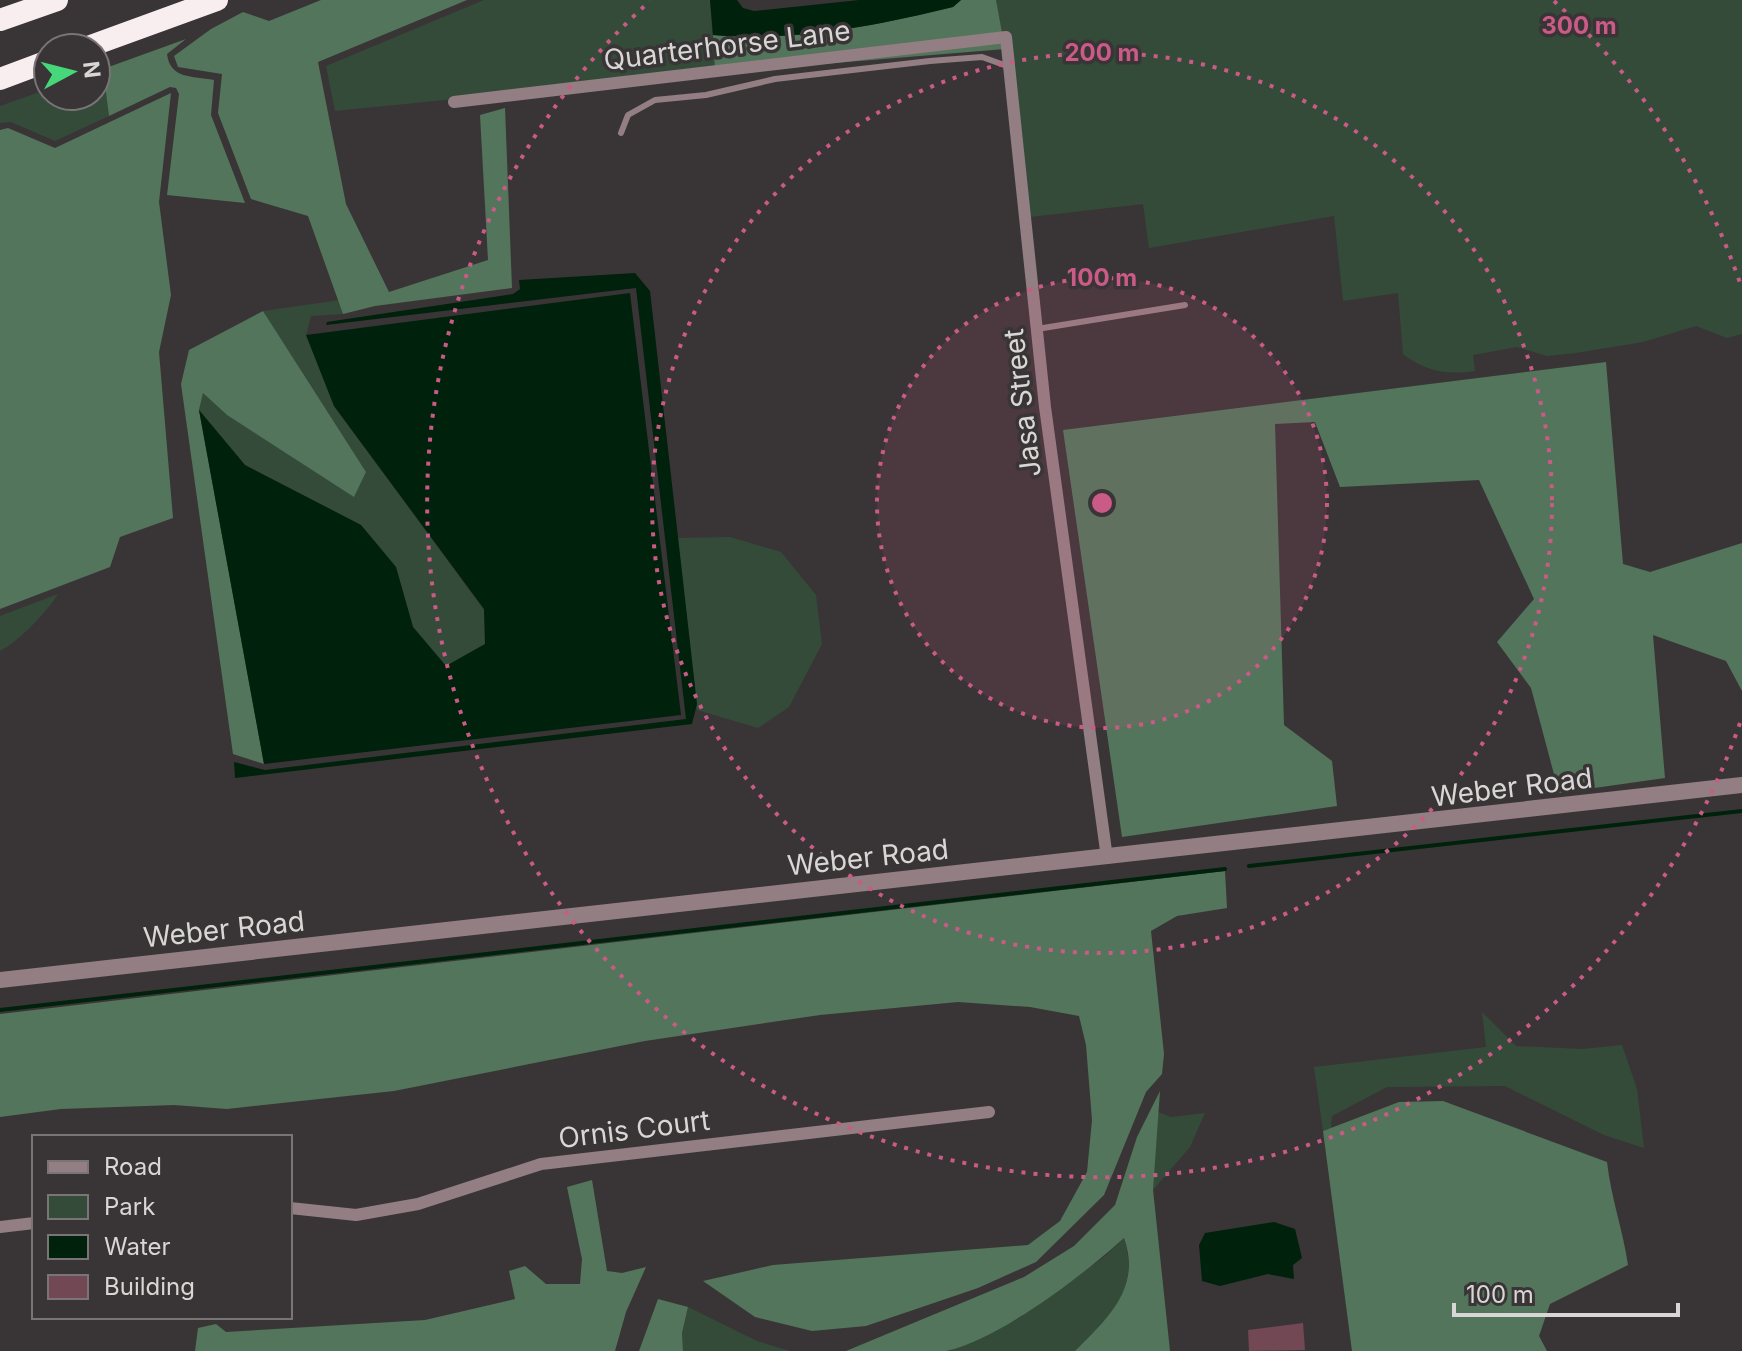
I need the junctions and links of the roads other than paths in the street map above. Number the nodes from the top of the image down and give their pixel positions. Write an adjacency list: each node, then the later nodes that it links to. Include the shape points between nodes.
1 (57, 0): 3 (highway)
2 (217, 0): 5 (highway)
3 (0, 20)
4 (1006, 37): 7 (street, Jasa Street); 9 (street, Quarterhorse Lane)
5 (112, 38)
6 (32, 67): 8 (highway)
7 (1010, 68): 10 (lane, via 982,57 775,79 655,100 628,115); 12 (street, Jasa Street)
8 (0, 79)
9 (454, 102)
10 (621, 133)
11 (1185, 305): 12 (lane)
12 (1037, 329): 14 (street, Jasa Street)
13 (1742, 785): 14 (street, Weber Road)
14 (1107, 858): 15 (street, Weber Road)
15 (0, 980)
16 (989, 1112): 17 (street, Ornis Court, via 541,1164 418,1204 356,1215)
17 (292, 1208)
18 (32, 1223): 19 (street)
19 (0, 1227)

